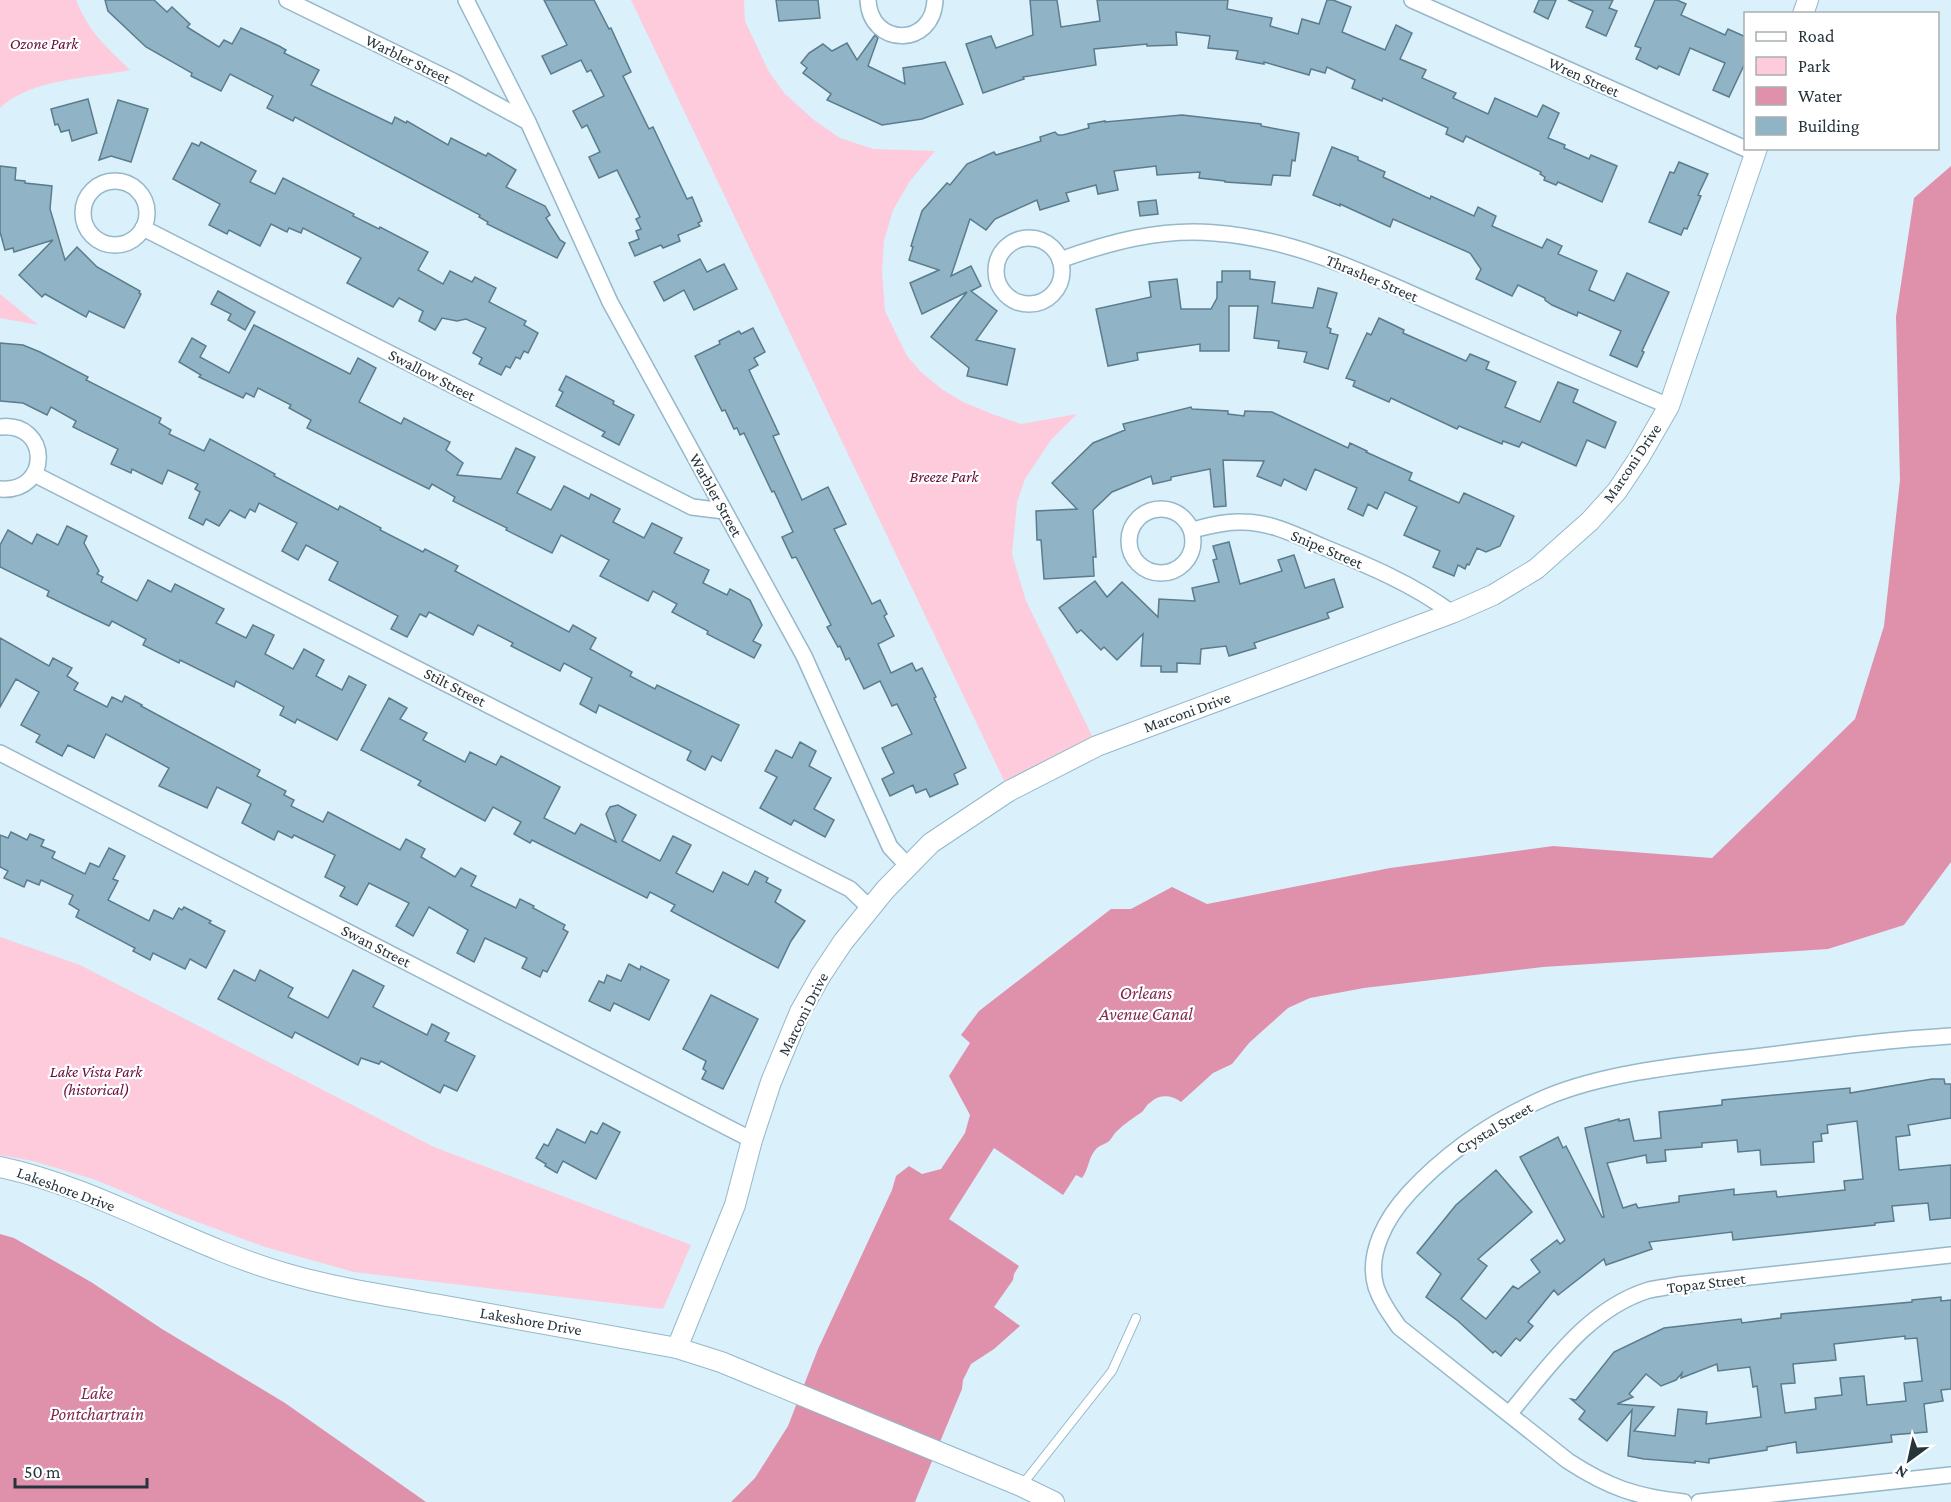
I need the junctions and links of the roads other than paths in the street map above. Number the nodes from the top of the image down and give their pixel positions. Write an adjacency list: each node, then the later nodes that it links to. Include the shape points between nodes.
1 (287, 0): 6 (street, Warbler Street)
2 (466, 0): 6 (street, Warbler Street)
3 (868, 0): 4 (street, via 869,11 879,28 898,36 926,26)
4 (935, 0)
5 (1412, 0): 7 (street, Wren Street)
6 (528, 122): 15 (street, Warbler Street, via 610,302)
7 (1744, 146)
8 (1756, 151): 11 (street, Marconi Drive)
9 (143, 228): 9 (street, via 146,205 132,186 107,182 87,197 83,209 85,225 100,241 124,244); 15 (street, Swallow Street, via 692,507)
10 (1060, 260): 10 (street, via 1054,250 1037,239 1018,240 1000,255 996,279 1010,299 1035,304 1055,291 1062,276); 11 (street, Thrasher Street, via 1103,245 1167,233 1214,232 1294,246)
11 (1669, 406): 17 (street, Marconi Drive, via 1617,491 1590,521 1536,569 1493,596)
12 (0, 427): 13 (street, via 20,429 34,441 39,459)
13 (34, 474): 14 (street, via 21,486); 20 (street, Stilt Street, via 850,889)
14 (0, 489)
15 (724, 511): 19 (street, Warbler Street, via 804,656 890,847)
16 (1192, 530): 16 (street, via 1172,510 1153,509 1137,519 1129,546 1145,569 1155,573 1174,571 1188,559 1194,540); 17 (street, Snipe Street, via 1242,522 1274,526 1428,595)
17 (1452, 614): 19 (street, Marconi Drive, via 1098,746 1009,791 931,843)
18 (0, 753): 22 (street, Swan Street)
19 (907, 866): 20 (street, Marconi Drive)
20 (870, 908): 22 (street, Marconi Drive, via 821,975 800,1012)
21 (1951, 1036): 27 (street, Crystal Street, via 1682,1065 1606,1079 1548,1097 1500,1120 1456,1150 1405,1197 1383,1230 1373,1262 1376,1287 1399,1327)
22 (752, 1140): 26 (street, Marconi Drive, via 735,1205)
23 (0, 1167): 26 (street, Lakeshore Drive, via 88,1195 284,1273 350,1289)
24 (1951, 1255): 27 (street, Topaz Street, via 1649,1290 1615,1305 1584,1327)
25 (1137, 1318): 29 (lane, via 1112,1371)
26 (677, 1348): 29 (street, Lakeshore Drive, via 786,1388)
27 (1509, 1414): 31 (street, Crystal Street, via 1592,1477 1639,1496)
28 (1951, 1475): 32 (street)
29 (1021, 1486): 30 (street, Lakeshore Drive)
30 (1054, 1502)
31 (1684, 1502)
32 (1699, 1502)

